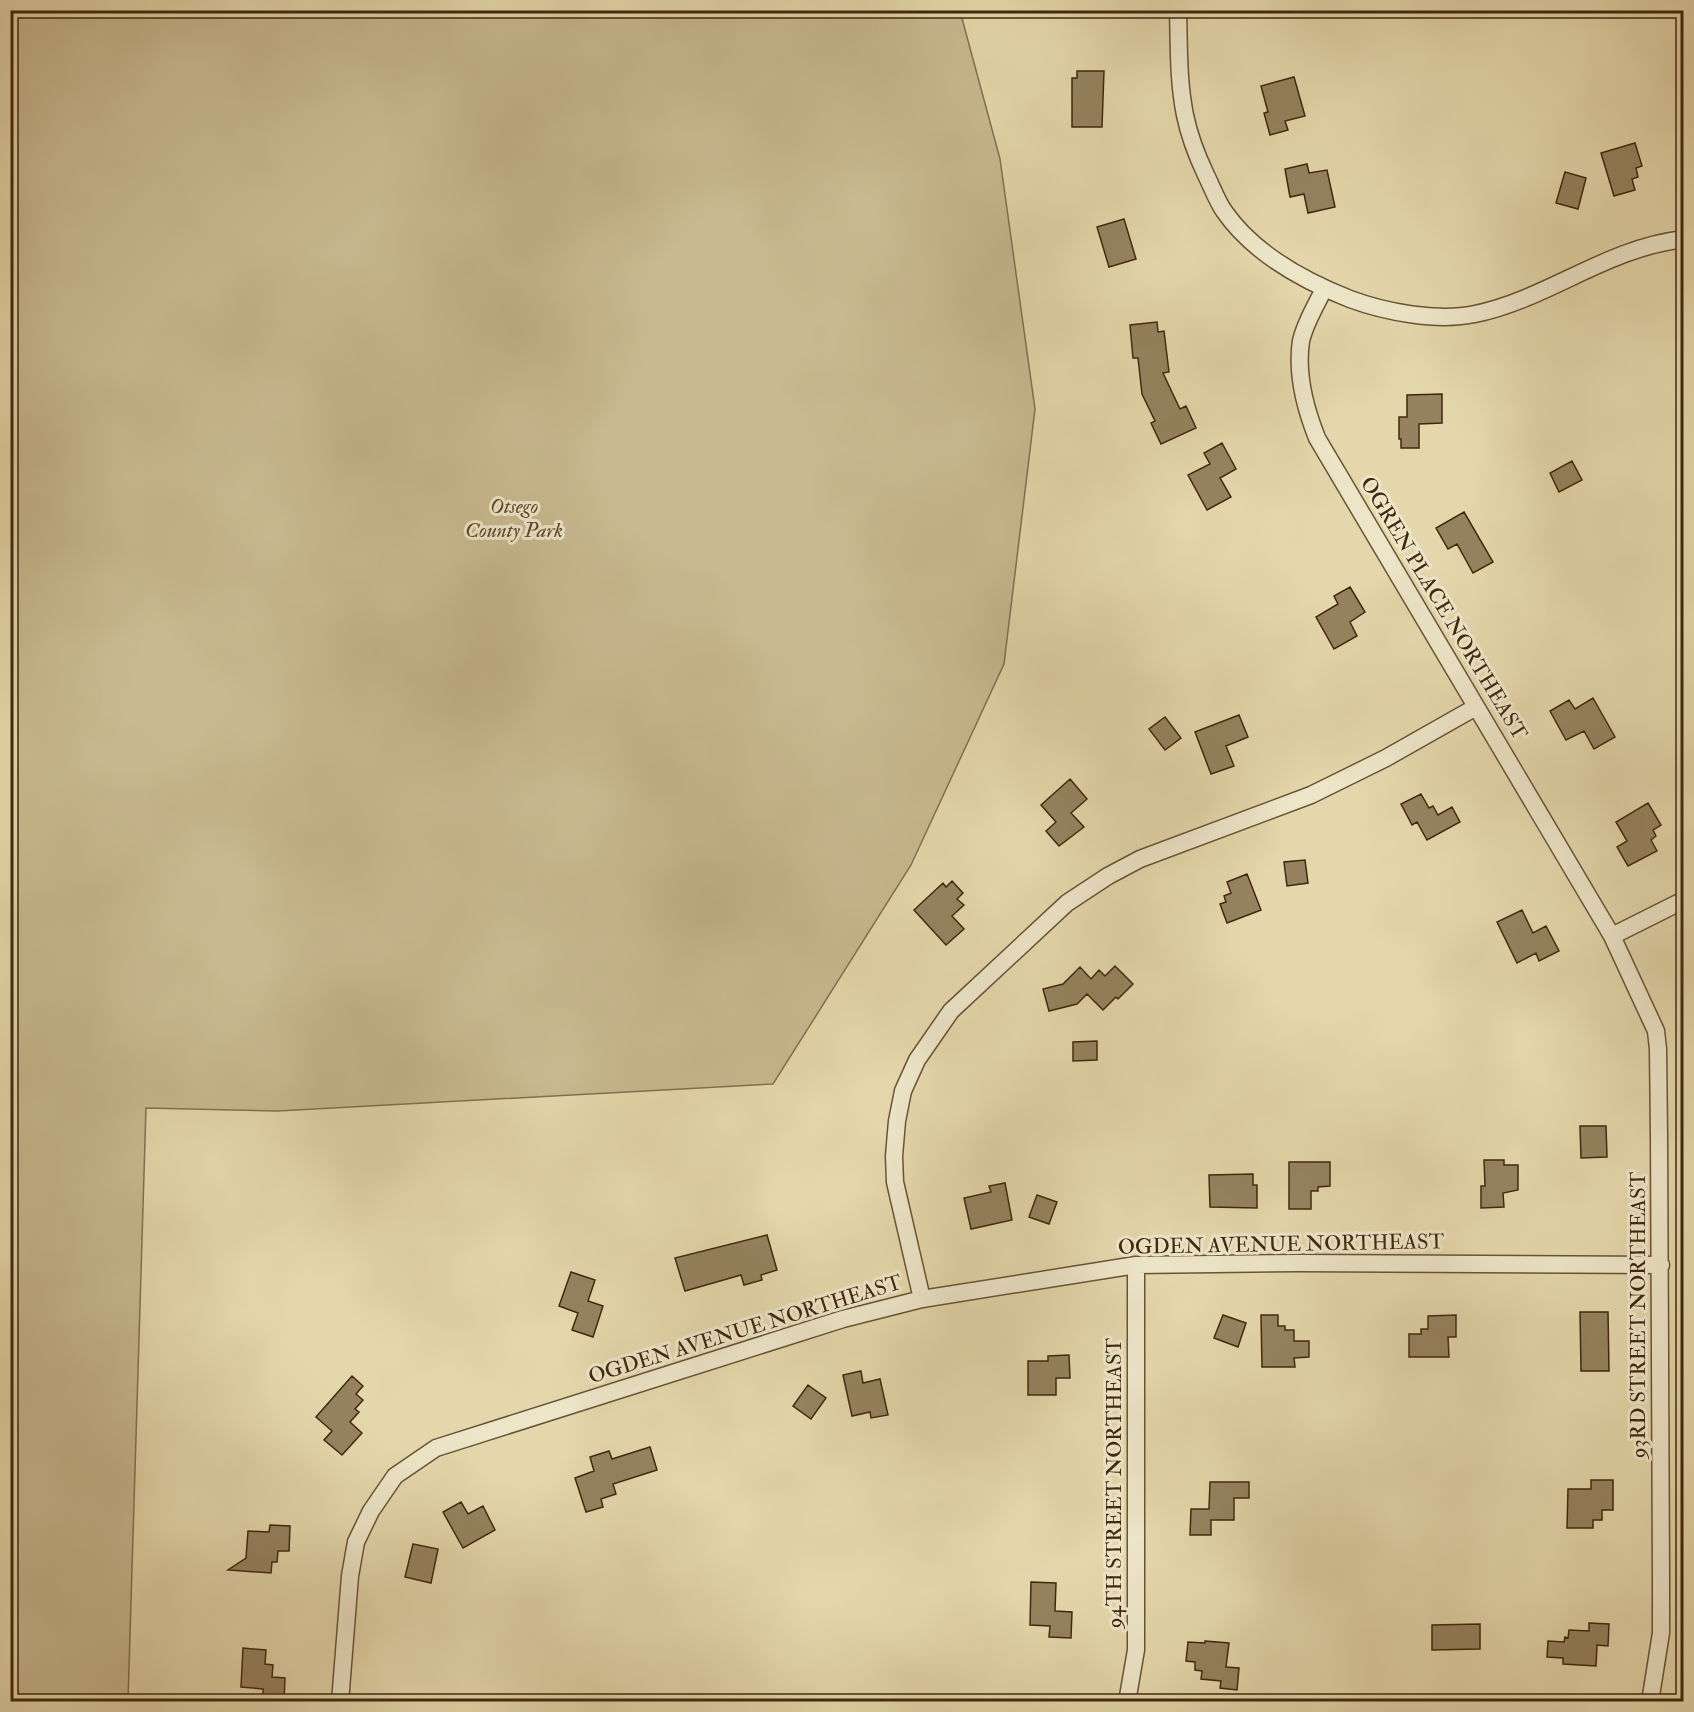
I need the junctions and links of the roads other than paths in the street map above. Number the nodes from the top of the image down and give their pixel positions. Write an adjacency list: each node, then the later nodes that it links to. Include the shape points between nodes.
1 (1178, 10): 3 (street, via 1185,116 1198,159 1224,210 1249,239)
2 (1683, 239): 3 (street, via 1622,254 1513,303 1473,315 1394,313)
3 (1324, 289): 4 (street, OGREN PLACE NORTHEAST, via 1301,340 1306,410 1317,438)
4 (1476, 707): 6 (street, OGREN PLACE NORTHEAST); 9 (street, via 1311,795 1140,859 1108,876 1067,903 951,1011 918,1060 903,1091 897,1121 895,1182)
5 (1683, 900): 6 (street)
6 (1612, 936): 8 (street, 93RD STREET NORTHEAST, via 1649,1013 1659,1048)
7 (1136, 1265): 8 (street, OGDEN AVENUE NORTHEAST); 9 (street, OGDEN AVENUE NORTHEAST); 11 (street, 94TH STREET NORTHEAST, via 1136,1650)
8 (1660, 1265): 12 (street, 93RD STREET NORTHEAST, via 1661,1633)
9 (922, 1299): 10 (street, OGDEN AVENUE NORTHEAST, via 781,1337 436,1448 395,1476 371,1510 356,1542)
10 (340, 1701)
11 (1127, 1701)
12 (1650, 1701)

